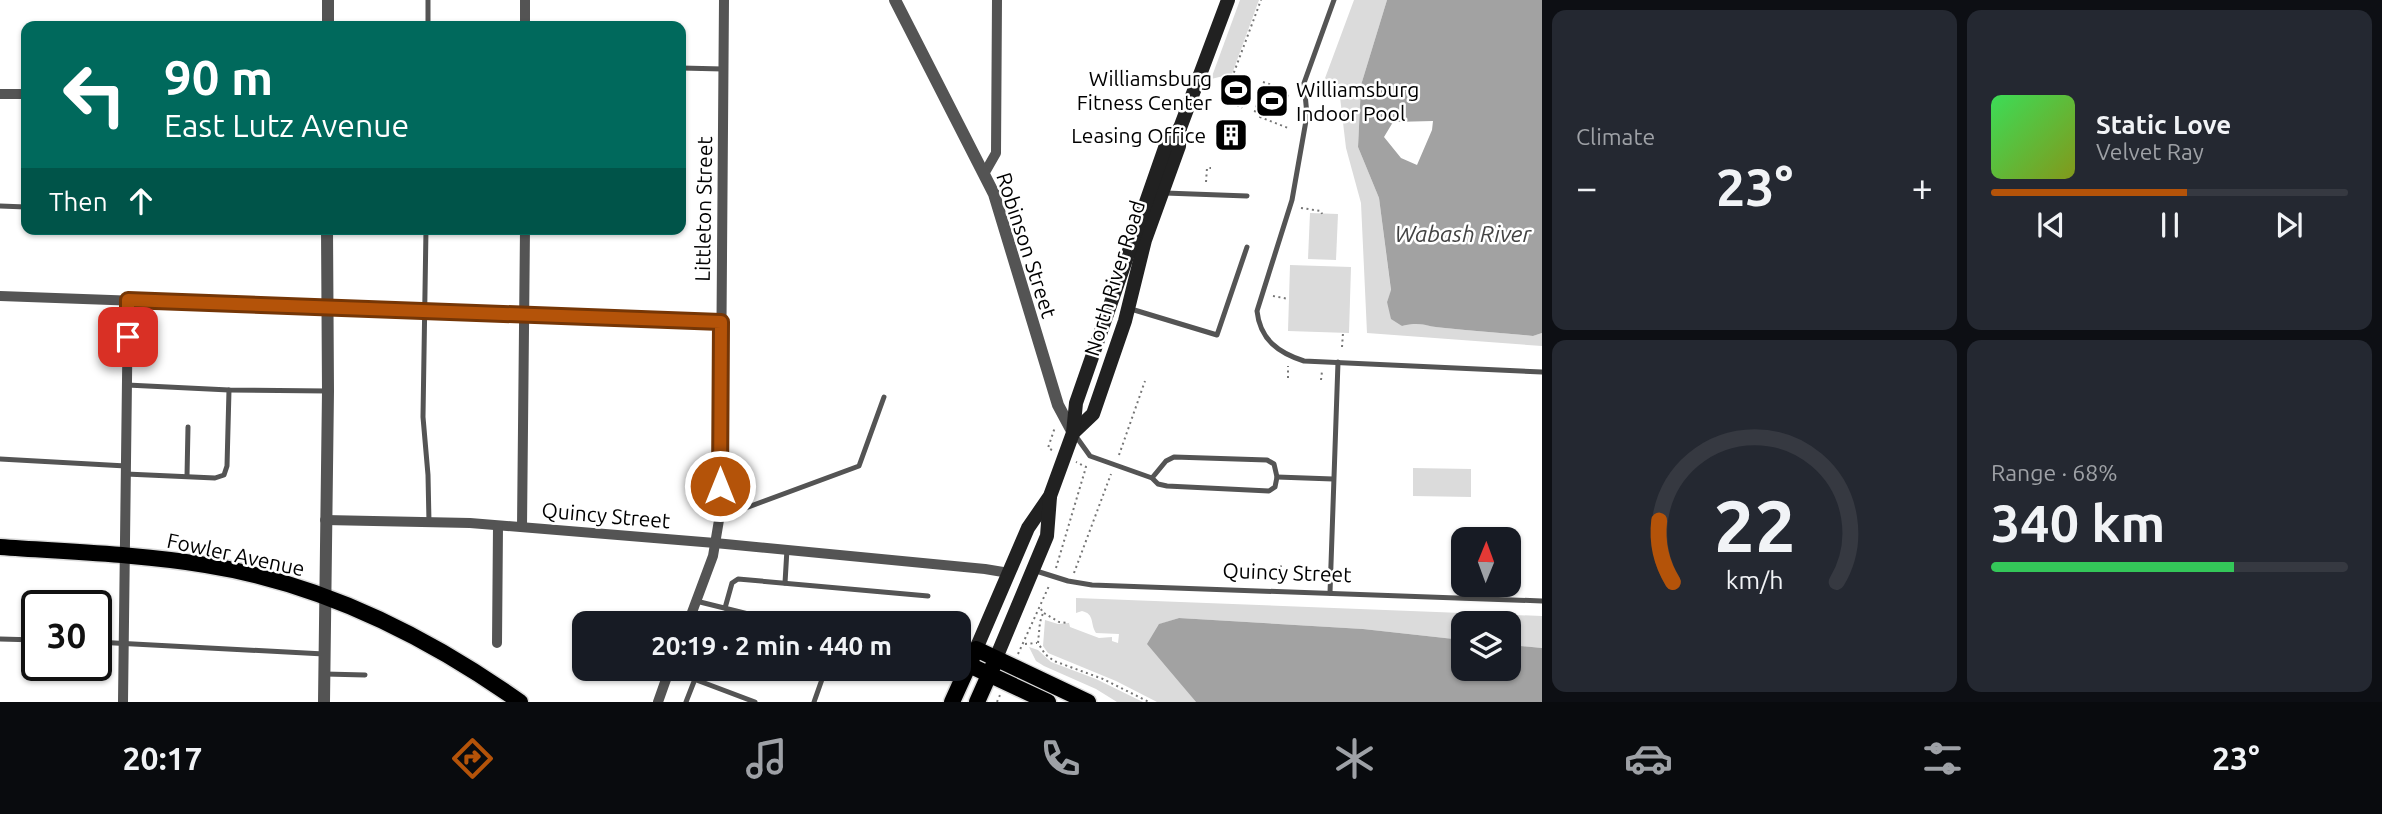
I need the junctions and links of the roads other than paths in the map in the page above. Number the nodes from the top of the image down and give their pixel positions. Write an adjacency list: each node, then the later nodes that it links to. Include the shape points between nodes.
1 (328, 0): 9 (street)
2 (428, 0): 10 (lane)
3 (525, 0): 11 (street)
4 (724, 0): 13 (street, Littleton Street)
5 (895, 0): 17 (street, Robinson Street)
6 (997, 0): 17 (street, via 996,152)
7 (1228, 0): 16 (main road, North River Road)
8 (1334, 0): 33 (lane, via 1304,83 1307,116 1292,200 1257,311 1259,324 1275,349 1304,361)
9 (328, 21)
10 (428, 21)
11 (525, 21)
12 (686, 68): 13 (lane)
13 (724, 69): 32 (street, Littleton Street)
14 (0, 94): 15 (street)
15 (21, 94)
16 (1180, 128): 18 (main road, North River Road, via 1179,146); 40 (main road, North River Road, via 1167,142 1076,403)
17 (985, 174): 40 (street, Robinson Street, via 1058,405)
18 (1162, 192): 19 (lane); 29 (main road, North River Road)
19 (1247, 196)
20 (0, 206): 21 (lane)
21 (21, 207)
22 (327, 235): 28 (street)
23 (426, 235): 30 (lane)
24 (524, 235): 31 (street)
25 (1247, 247): 29 (lane, via 1217,335)
26 (0, 296): 27 (street)
27 (128, 300): 28 (street); 35 (street)
28 (327, 307): 30 (street); 37 (street)
29 (1128, 308): 40 (main road, North River Road, via 1093,414)
30 (425, 311): 31 (street); 50 (lane, via 423,417)
31 (524, 313): 32 (street); 52 (street)
32 (721, 322): 48 (street, Littleton Street)
33 (1338, 362): 34 (lane); 46 (lane)
34 (1542, 372)
35 (127, 385): 36 (lane); 42 (street)
36 (229, 390): 37 (lane); 43 (lane, via 226,471 215,478)
37 (328, 391): 49 (street)
38 (884, 397): 48 (lane, via 859,466)
39 (188, 427): 43 (lane)
40 (1073, 433): 45 (lane, via 1090,456); 47 (main road, North River Road)
41 (0, 459): 42 (lane)
42 (126, 470): 43 (lane); 56 (street)
43 (187, 476)
44 (1277, 477): 45 (lane, via 1269,491 1167,486); 45 (lane, via 1268,460 1174,457); 46 (lane)
45 (1152, 478)
46 (1334, 479): 60 (lane)
47 (1050, 496): 57 (main road, North River Road, via 1047,536); 58 (main road, North River Road, via 1028,528)
48 (719, 514): 53 (street, Littleton Street)
49 (325, 520): 50 (street, Quincy Street); 62 (street)
50 (429, 522): 51 (street, Quincy Street)
51 (498, 526): 52 (street, Quincy Street); 71 (street)
52 (522, 527): 53 (street, Quincy Street)
53 (715, 543): 55 (street, Quincy Street); 63 (street, Littleton Street)
54 (0, 548): 56 (main road, Fowler Avenue)
55 (787, 549): 58 (street, Quincy Street); 59 (lane)
56 (124, 555): 62 (main road, Fowler Avenue, via 208,565); 72 (street)
57 (1033, 570): 60 (lane, Quincy Street, via 1092,585); 75 (main road, North River Road)
58 (1009, 573): 73 (main road, North River Road)
59 (785, 583): 61 (lane); 65 (lane, via 738,579 732,583)
60 (1330, 593): 64 (lane, Quincy Street)
61 (928, 596)
62 (325, 597): 74 (street); 89 (main road, Fowler Avenue, via 447,654)
63 (696, 601): 65 (lane); 66 (street, Littleton Street)
64 (1542, 601)
65 (725, 608): 67 (lane)
66 (692, 611)
67 (737, 611)
68 (0, 639): 69 (lane)
69 (21, 640)
70 (112, 643): 72 (lane)
71 (497, 643)
72 (124, 644): 74 (lane); 87 (street)
73 (976, 649): 75 (main road); 76 (main road, North River Road)
74 (324, 654): 78 (street)
75 (996, 658): 79 (main road, North River Road); 96 (main road)
76 (971, 660)
77 (971, 666): 79 (main road)
78 (325, 674): 80 (lane); 88 (street)
79 (989, 674): 94 (main road, North River Road); 95 (main road)
80 (365, 675)
81 (666, 681): 86 (street)
82 (694, 681): 90 (lane)
83 (700, 681): 91 (lane)
84 (821, 681): 92 (lane)
85 (962, 681): 93 (main road, North River Road)
86 (660, 701)
87 (123, 702)
88 (324, 702)
89 (520, 702)
90 (686, 702)
91 (755, 702)
92 (814, 702)
93 (952, 702)
94 (977, 702)
95 (1048, 702)
96 (1087, 702)

